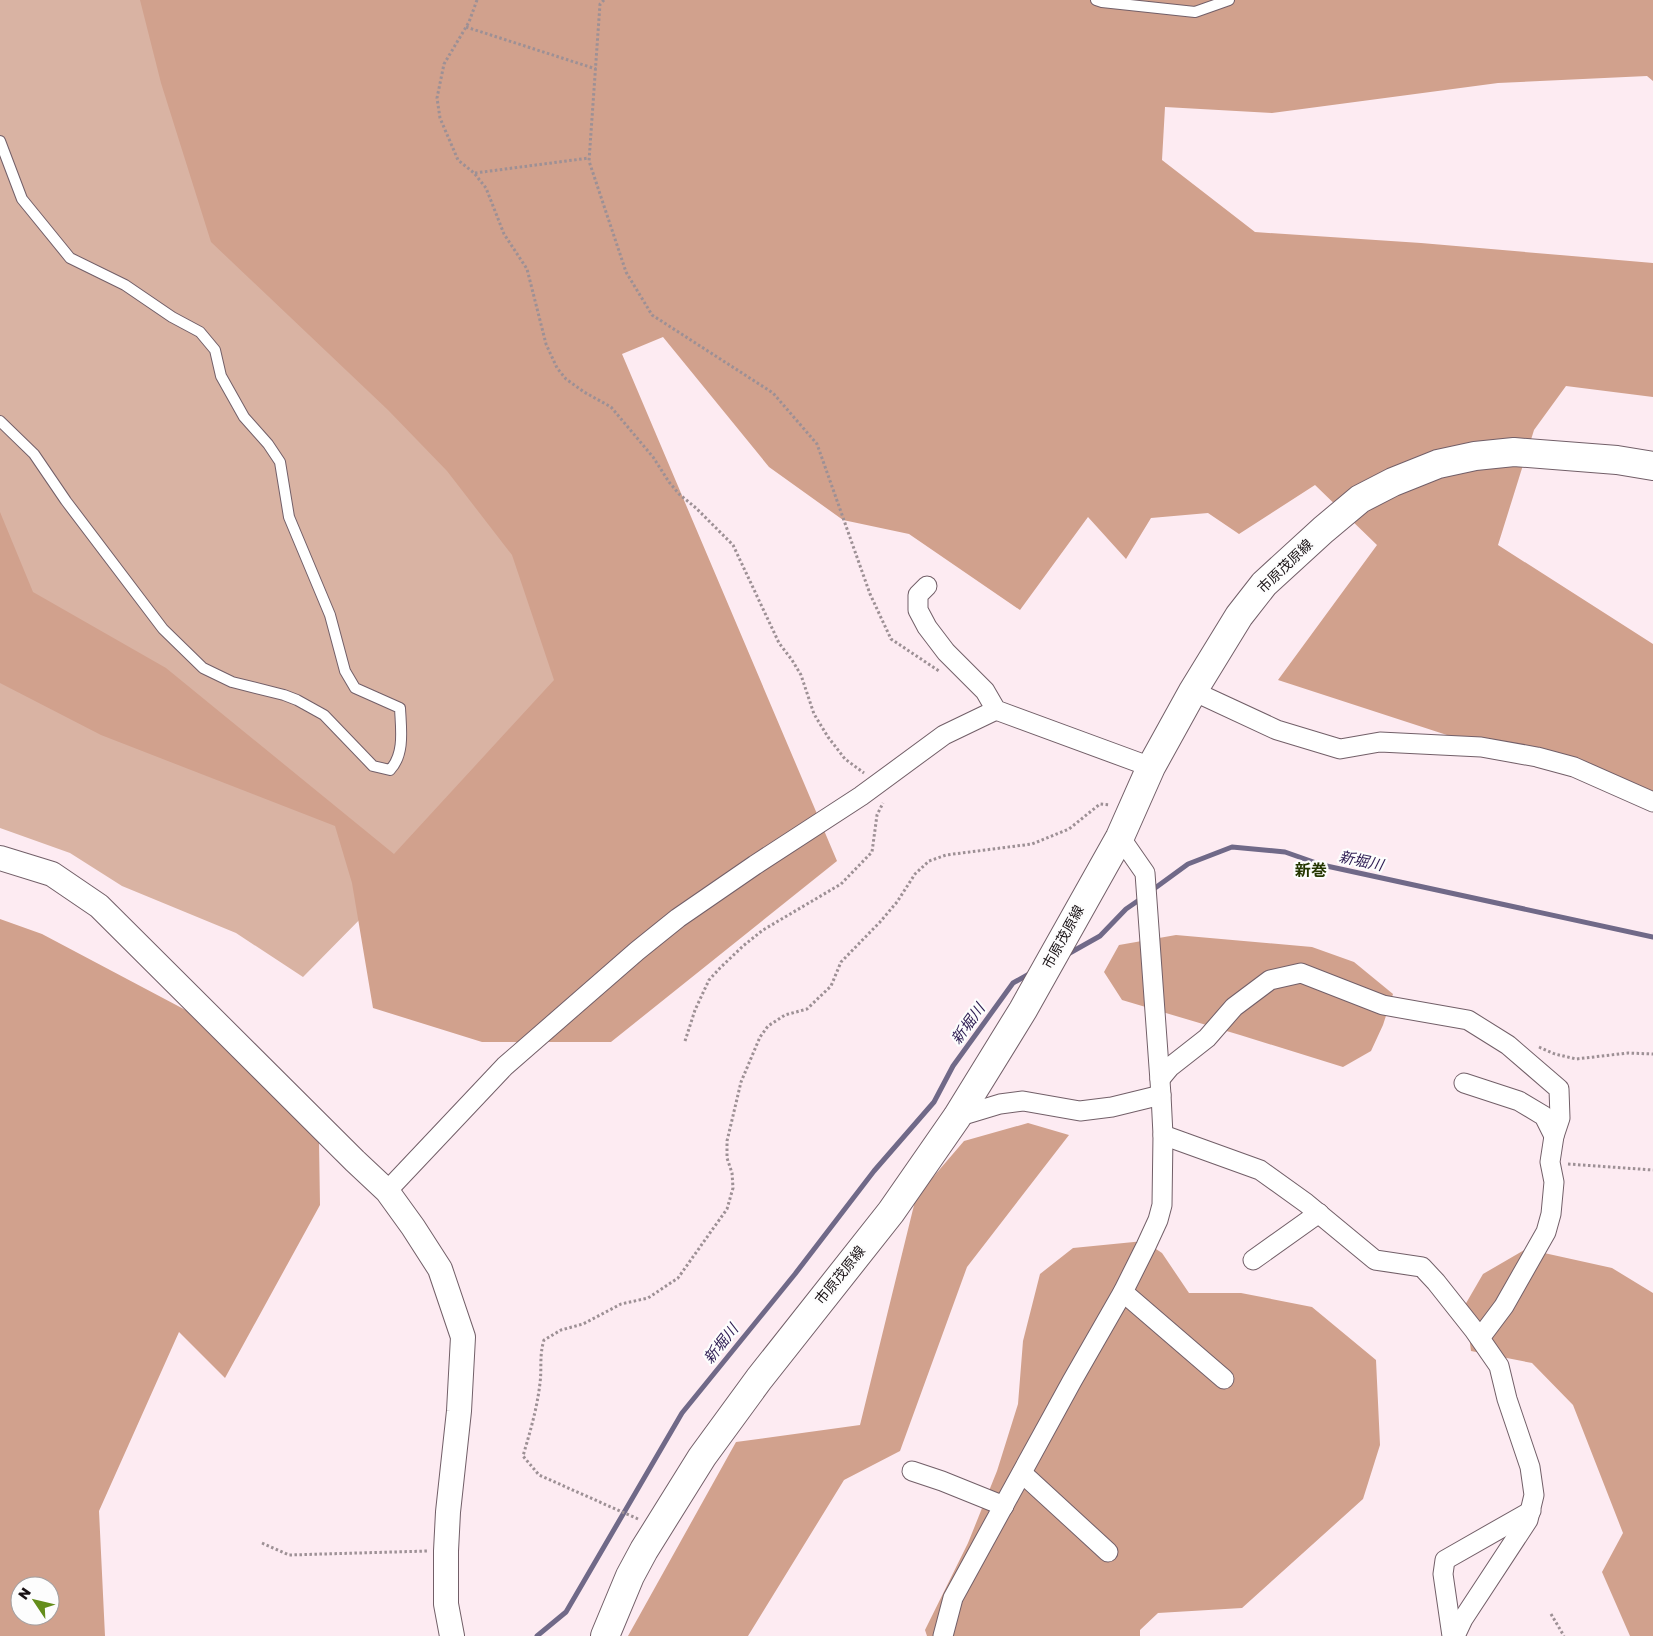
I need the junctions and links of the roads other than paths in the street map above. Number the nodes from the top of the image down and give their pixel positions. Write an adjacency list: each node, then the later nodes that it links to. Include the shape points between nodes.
1 (1096, 0): 2 (lane, via 1195,12)
2 (1229, 0)
3 (0, 142): 4 (lane, via 22,199 70,258 125,285 200,332 215,350 221,376 244,417 280,462 289,517 330,615 345,671 356,688 400,708 401,745 396,763 390,770 373,766 324,715 297,700 232,682 203,668 163,629 66,502 34,454)
4 (0, 421)
5 (1653, 466): 7 (main road, 市原茂原線, via 1514,452 1438,464 1393,482 1360,499 1264,584 1239,616)
6 (927, 586): 8 (street, via 918,595 918,610 946,652 985,691)
7 (1193, 691): 9 (main road, 市原茂原線); 10 (street, via 1277,730 1340,749 1380,742 1481,748 1537,757 1574,767)
8 (996, 710): 9 (street); 18 (street, via 944,735 881,792 740,875 678,918 506,1066)
9 (1152, 767): 11 (main road, 市原茂原線)
10 (1653, 802)
11 (1120, 837): 14 (street, via 1145,873); 15 (main road, 市原茂原線, via 1023,1010)
12 (0, 858): 18 (street, via 52,874 99,906)
13 (1464, 1082): 17 (street, via 1519,1101 1544,1116)
14 (1160, 1087): 15 (street, via 1112,1107 1080,1111 1023,1101 1000,1104); 16 (street); 17 (street, via 1170,1067 1206,1038 1241,1001 1270,980 1301,973 1383,1005 1468,1020 1508,1045 1559,1089 1560,1118)
15 (958, 1117): 30 (main road, 市原茂原線, via 891,1212 759,1378 702,1457 630,1576)
16 (1163, 1134): 19 (street, via 1260,1170); 21 (street, via 1162,1205 1158,1220)
17 (1554, 1136): 22 (street, via 1550,1162 1554,1182 1546,1232 1504,1306)
18 (387, 1191): 29 (street, via 440,1270 463,1337 446,1551 446,1604)
19 (1318, 1213): 20 (street); 22 (street, via 1375,1260 1422,1267)
20 (1253, 1260)
21 (1122, 1292): 23 (street); 25 (street)
22 (1480, 1338): 27 (street, via 1499,1366 1530,1467 1534,1495)
23 (1224, 1379)
24 (912, 1471): 26 (street)
25 (1022, 1473): 26 (street); 28 (street)
26 (1004, 1506): 31 (street, via 953,1598)
27 (1531, 1511): 32 (street); 32 (street, via 1445,1560 1443,1574)
28 (1108, 1552)
29 (452, 1636)
30 (605, 1636)
31 (943, 1636)
32 (1454, 1636)

